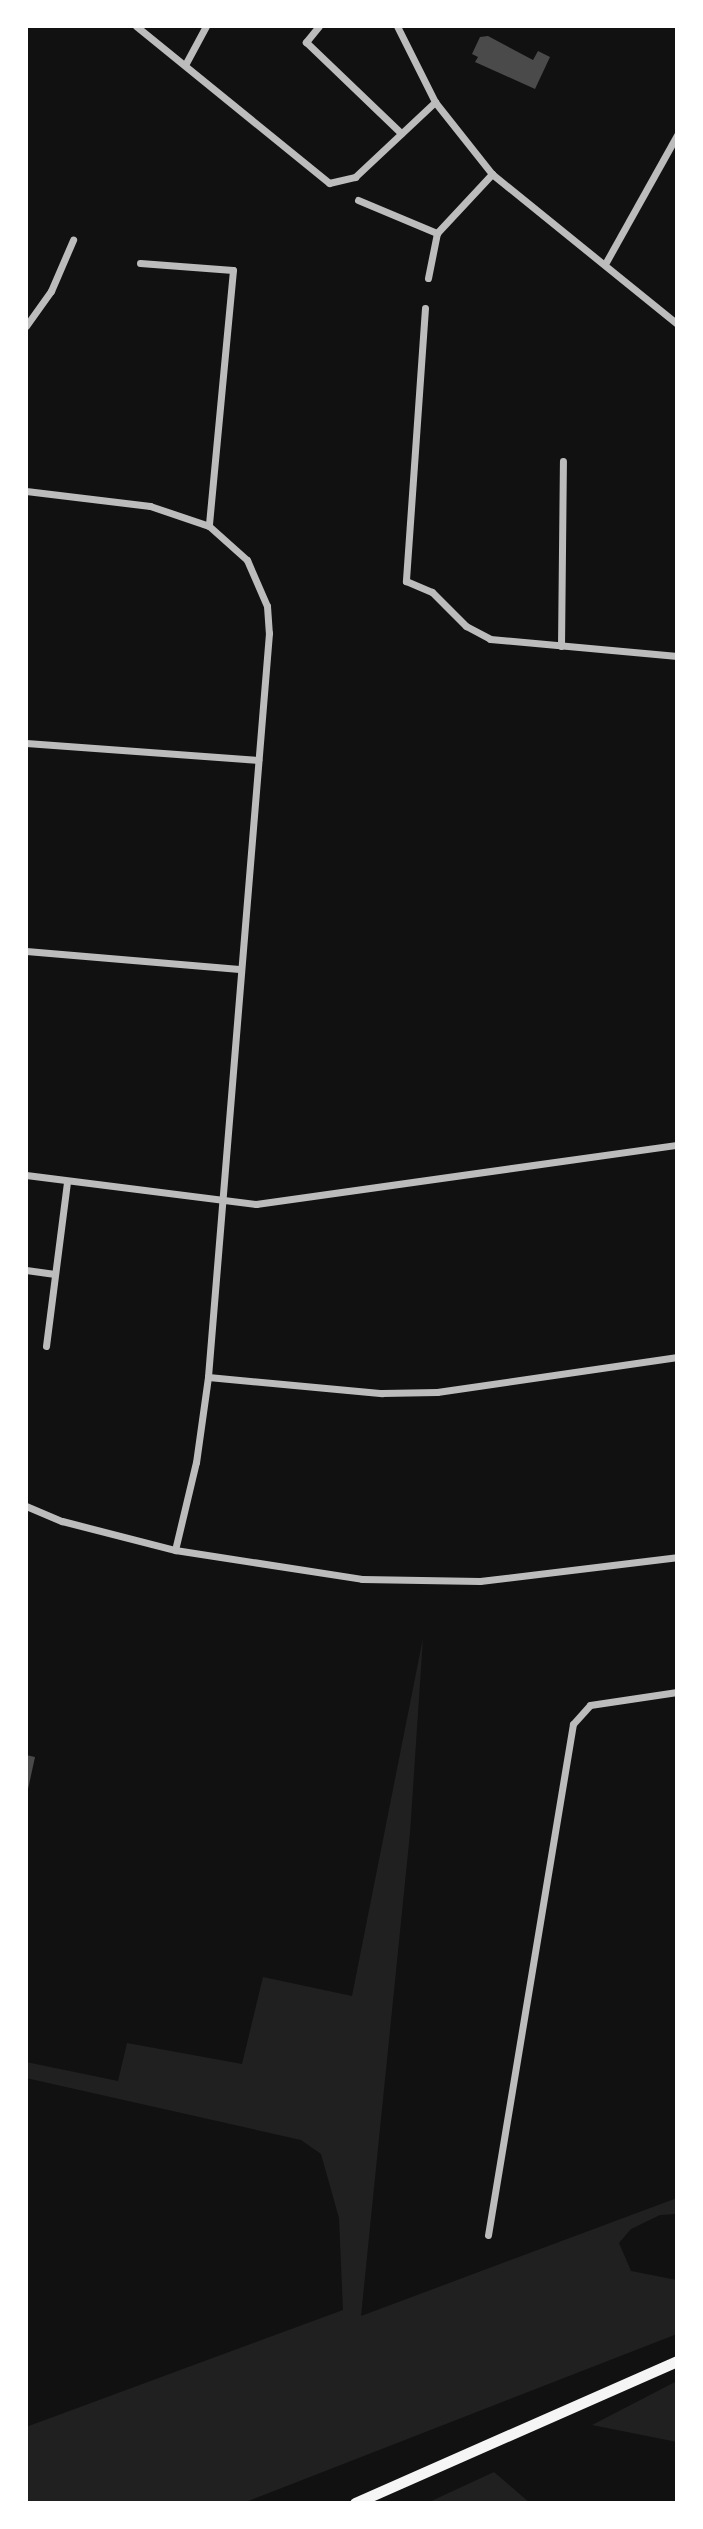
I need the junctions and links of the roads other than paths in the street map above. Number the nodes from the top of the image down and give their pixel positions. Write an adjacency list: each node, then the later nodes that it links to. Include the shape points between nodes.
1 (136, 26): 5 (street)
2 (206, 26): 5 (street)
3 (319, 26): 7 (street, via 306,42)
4 (397, 26): 6 (street)
5 (185, 65): 7 (street, via 329,183 355,177)
6 (435, 102): 7 (street); 9 (street)
7 (401, 133)
8 (677, 135): 14 (street)
9 (492, 174): 11 (street); 14 (street)
10 (358, 200): 11 (street)
11 (437, 233): 15 (street)
12 (73, 240): 18 (street, via 51,291)
13 (140, 263): 21 (street, via 233,270)
14 (605, 264): 17 (street)
15 (428, 278)
16 (425, 308): 22 (street, via 406,581 432,592 466,626 490,639)
17 (677, 324)
18 (26, 326)
19 (563, 461): 22 (street)
20 (26, 491): 21 (street, via 150,506)
21 (209, 526): 25 (street, via 247,560 267,606)
22 (561, 646): 23 (street)
23 (677, 656)
24 (26, 743): 25 (street)
25 (258, 760): 27 (street)
26 (26, 951): 27 (street)
27 (239, 969): 31 (street)
28 (677, 1145): 31 (street, via 256,1204)
29 (26, 1175): 30 (street)
30 (67, 1181): 31 (street); 33 (street)
31 (221, 1202): 36 (street)
32 (26, 1270): 33 (street)
33 (55, 1274): 34 (street)
34 (46, 1346)
35 (677, 1357): 36 (street, via 437,1392 382,1393)
36 (208, 1377): 38 (street, via 196,1462)
37 (26, 1506): 38 (street, via 62,1521)
38 (175, 1550): 39 (street, via 297,1573 401,1581 480,1581)
39 (677, 1557)
40 (677, 1692): 41 (street, via 590,1705 573,1724)
41 (488, 2235)
42 (677, 2361): 43 (highway)
43 (355, 2503)

